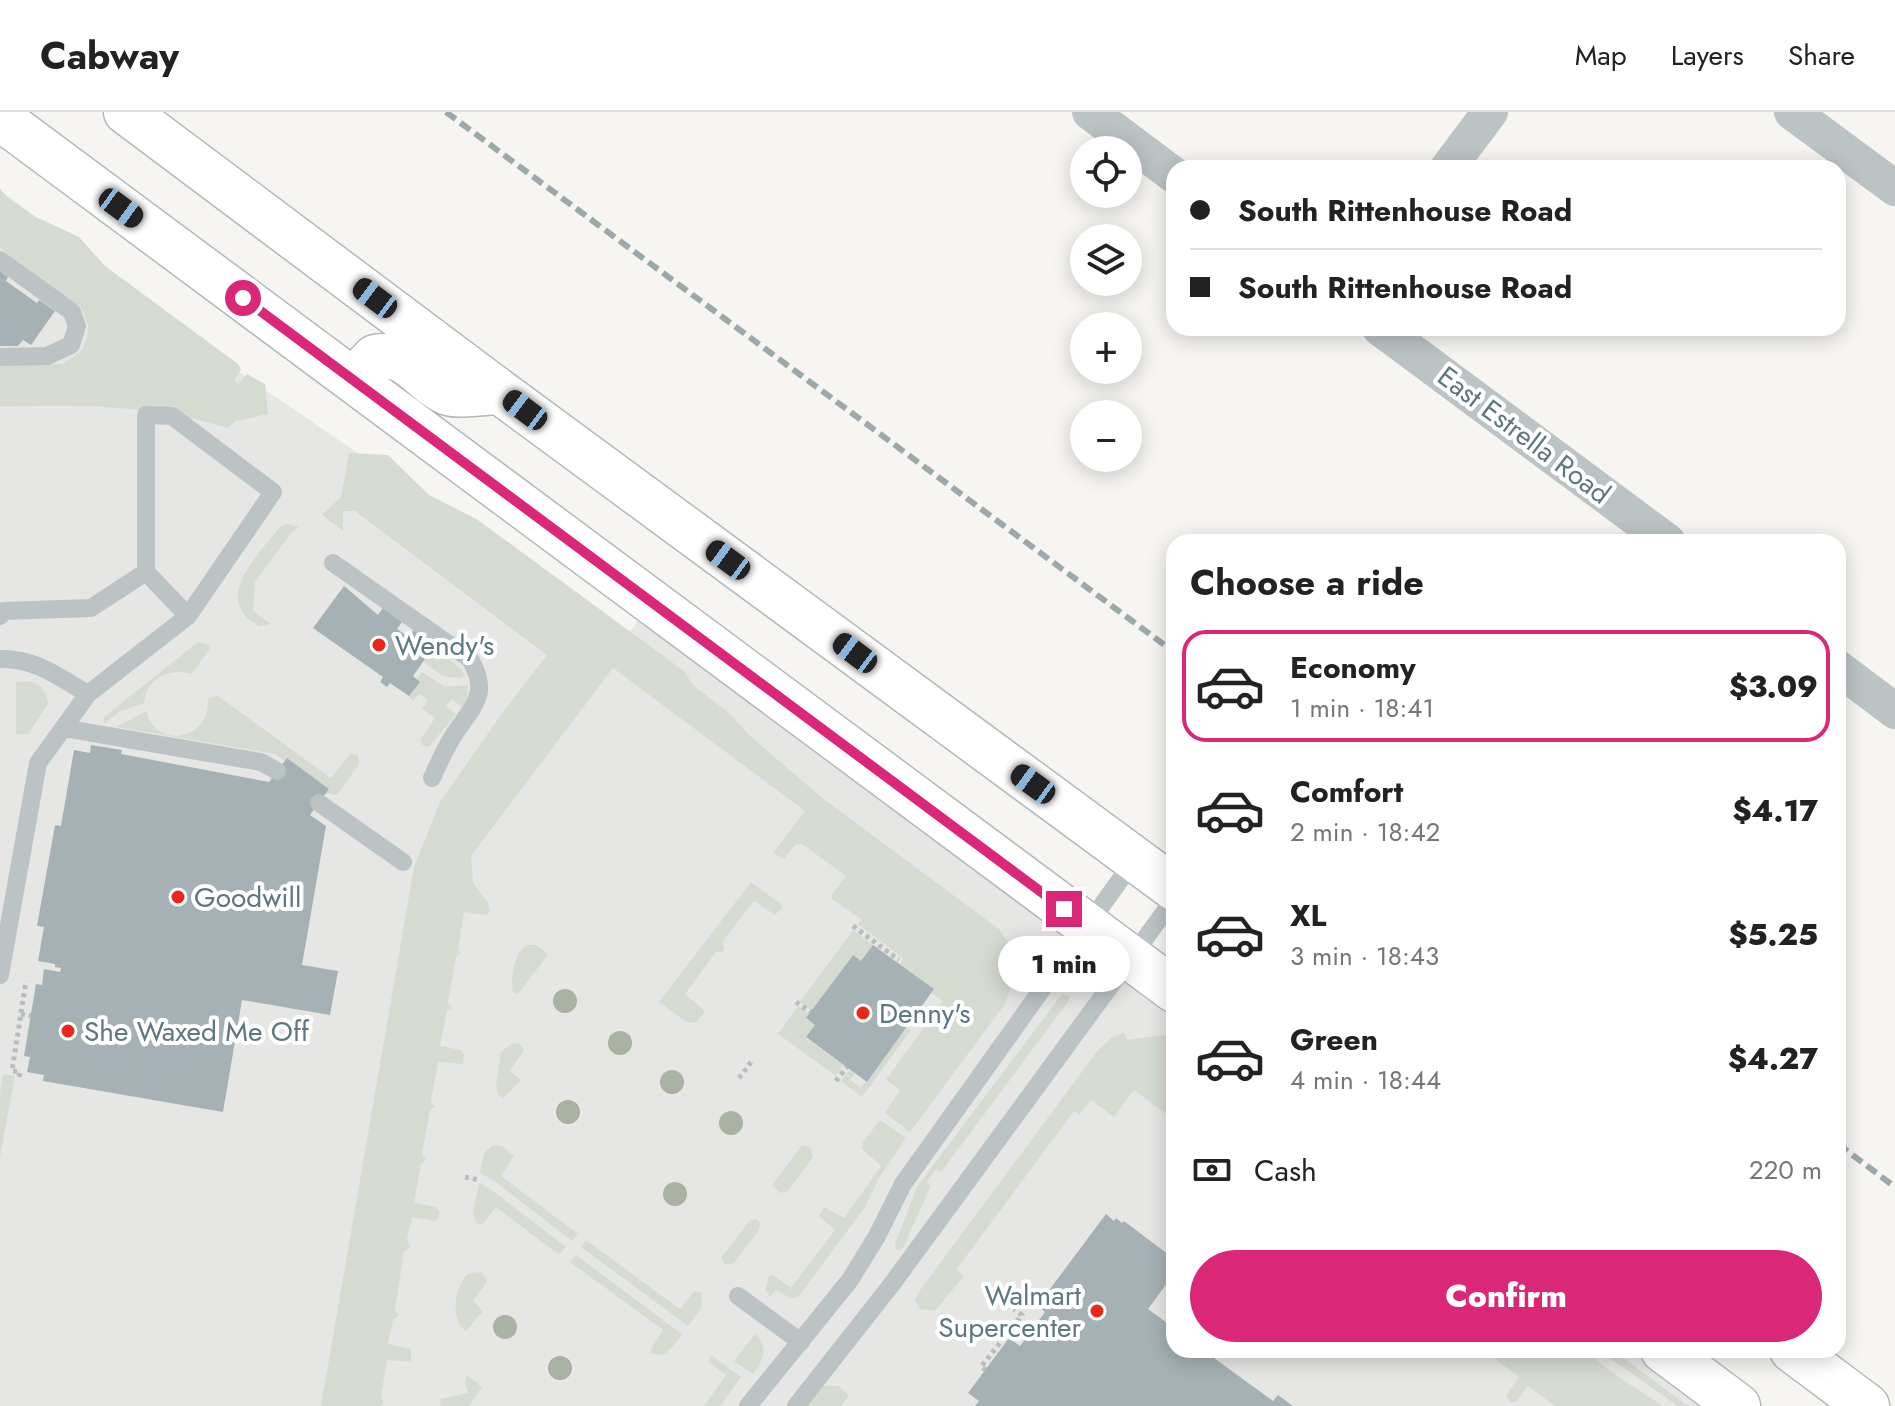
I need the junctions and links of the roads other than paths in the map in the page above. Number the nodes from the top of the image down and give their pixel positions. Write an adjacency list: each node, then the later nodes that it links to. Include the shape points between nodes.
1 (126, 112): 13 (main road)
2 (1090, 112): 7 (street)
3 (1490, 112): 6 (street)
4 (1792, 112): 8 (street)
5 (0, 118): 12 (main road)
6 (1454, 160)
7 (1166, 169)
8 (1895, 188)
9 (0, 260): 11 (lane, via 72,312 77,326 71,345 47,356)
10 (1391, 336): 14 (street, East Estrella Road)
11 (0, 357)
12 (353, 380): 13 (main road, via 375,357 392,356 449,394); 31 (main road)
13 (500, 392): 27 (main road)
14 (1657, 534)
15 (333, 563): 25 (lane, via 470,659 478,673 478,700)
16 (146, 572): 17 (lane, via 91,608 3,611); 18 (lane); 18 (lane, via 146,415 172,416 273,492)
17 (0, 616)
18 (188, 616): 21 (lane)
19 (0, 659): 21 (lane, via 37,663)
20 (1846, 674): 22 (street)
21 (88, 694): 23 (lane)
22 (1895, 711)
23 (63, 728): 24 (lane, via 261,762); 33 (lane, via 38,763)
24 (277, 771)
25 (432, 778)
26 (319, 803): 28 (lane)
27 (1135, 859): 29 (main road); 31 (lane)
28 (403, 862)
29 (1166, 882)
30 (1166, 910): 32 (lane)
31 (1087, 926): 32 (main road); 36 (lane, via 903,1184 850,1280)
32 (1131, 958): 34 (main road); 40 (lane)
33 (0, 975)
34 (1166, 984)
35 (738, 1296): 36 (lane)
36 (801, 1342): 39 (lane)
37 (1674, 1358): 41 (main road)
38 (1803, 1358): 42 (main road)
39 (748, 1406)
40 (796, 1406)
41 (1738, 1406)
42 (1867, 1406)

